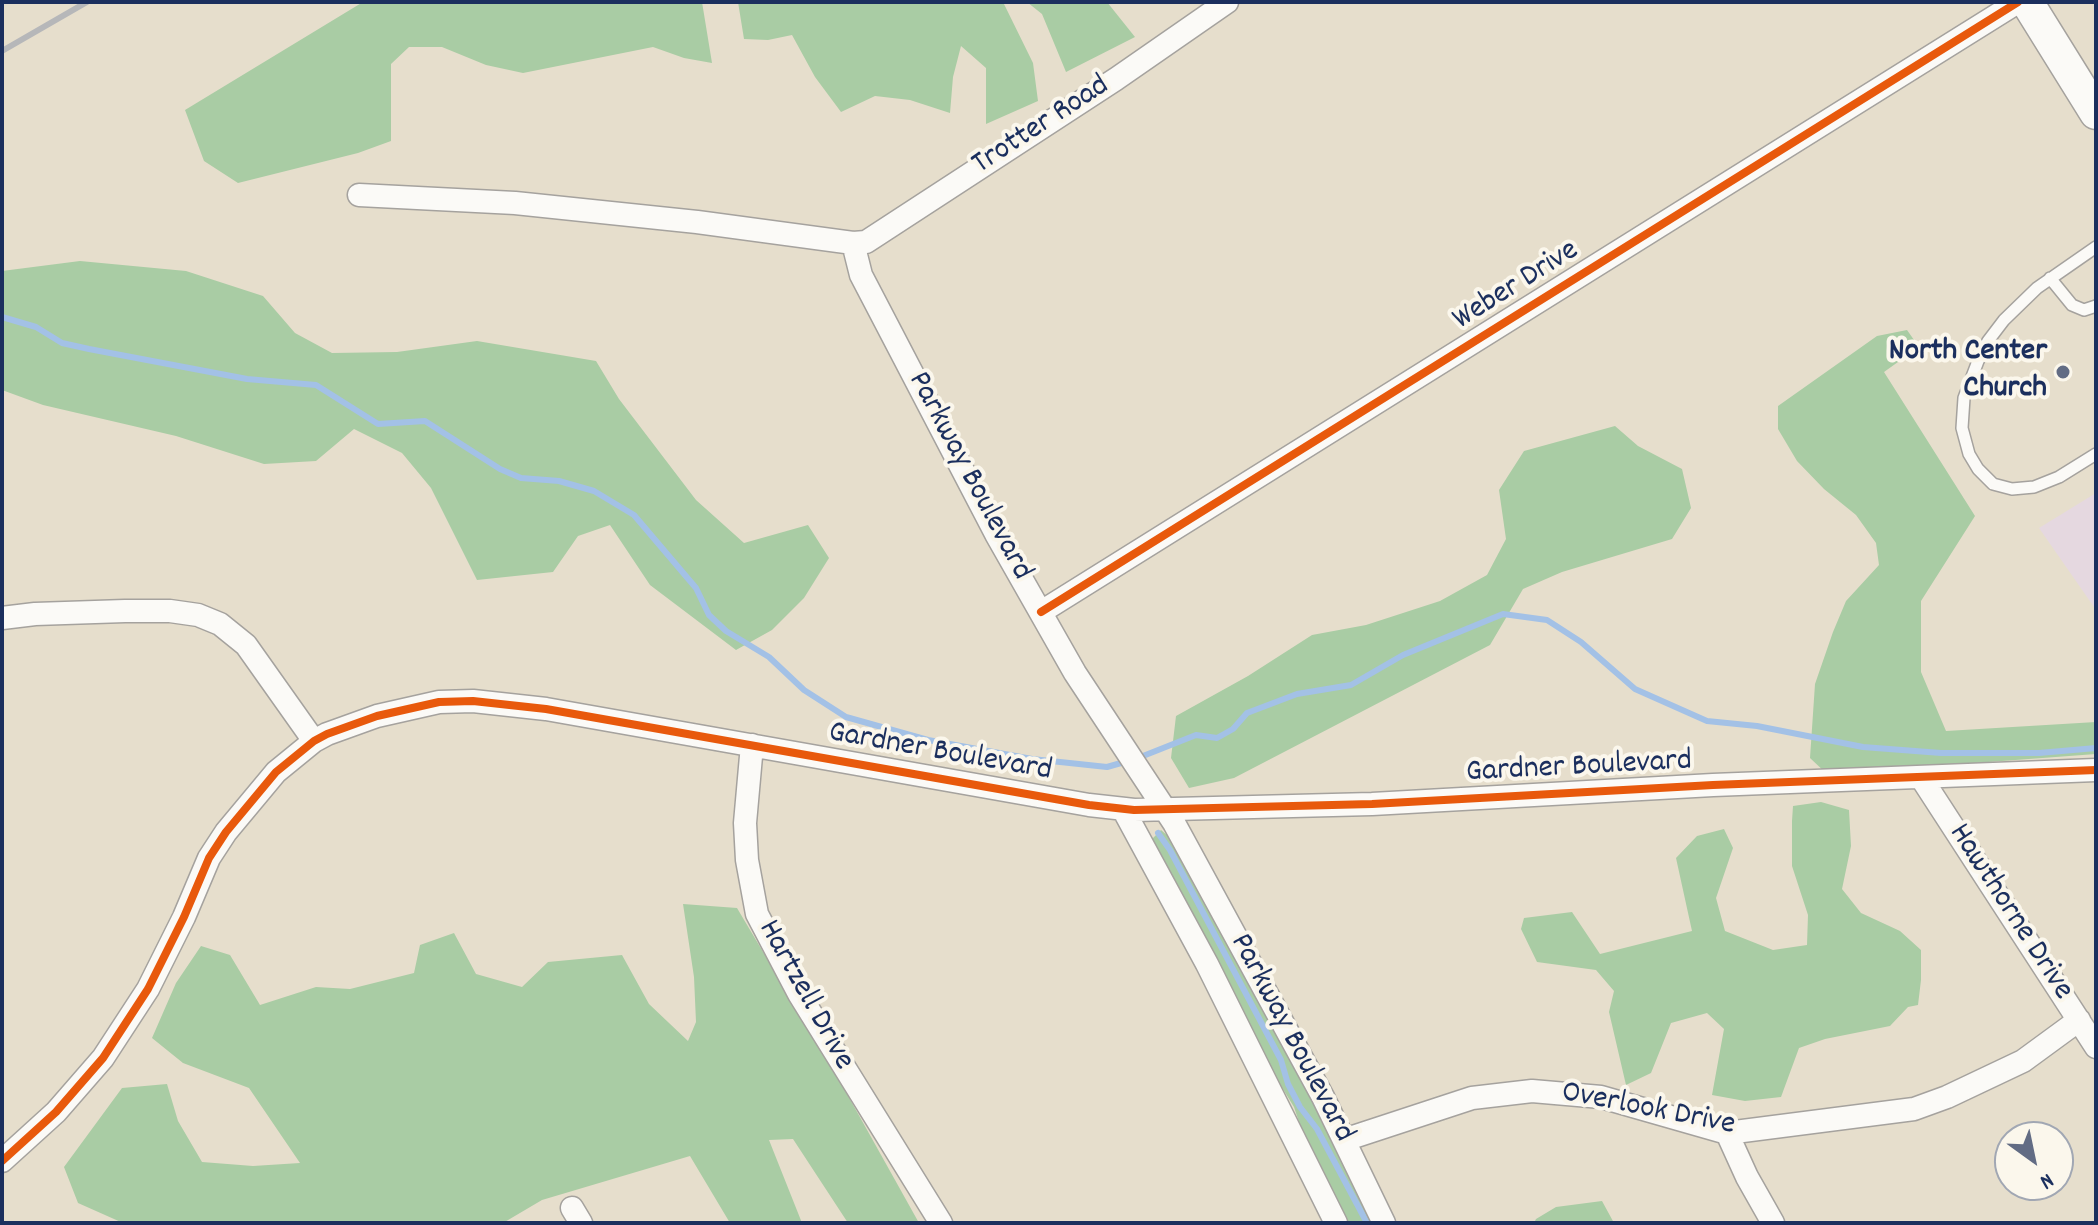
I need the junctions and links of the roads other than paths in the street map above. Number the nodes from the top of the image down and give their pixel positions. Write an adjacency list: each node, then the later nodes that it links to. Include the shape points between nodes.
1 (1227, 2): 6 (street, Trotter Road, via 873,239)
2 (2018, 2): 11 (street, Weber Drive)
3 (2027, 2): 4 (main road)
4 (2096, 113)
5 (359, 195): 6 (street, via 515,203)
6 (853, 243): 11 (street, Parkway Boulevard, via 861,275)
7 (2096, 247): 8 (lane)
8 (2050, 278): 9 (lane, via 2072,305 2084,310); 10 (lane, via 1988,341 1964,398 1962,428 1978,469 1993,484 2012,489 2059,477)
9 (2096, 306)
10 (2096, 454)
11 (1041, 612): 18 (street, Parkway Boulevard)
12 (2, 618): 13 (street, via 125,611 198,615 220,624 246,645)
13 (314, 741): 14 (street, Gardner Boulevard, via 377,716 439,702 473,701); 23 (street, Gardner Boulevard, via 276,772 226,832 148,989 103,1058 56,1112)
14 (752, 745): 17 (street, Gardner Boulevard); 24 (street, Hartzell Drive, via 745,823 757,914 799,994)
15 (2096, 770): 16 (street, Gardner Boulevard)
16 (1922, 779): 18 (street, Gardner Boulevard); 19 (street, Hawthorne Drive)
17 (1123, 809): 18 (street, Gardner Boulevard); 25 (street, Parkway Boulevard)
18 (1165, 810): 22 (street, Parkway Boulevard)
19 (2079, 1020): 20 (street, Hawthorne Drive); 21 (street, Overlook Drive, via 2023,1061 1914,1109)
20 (2096, 1047)
21 (1727, 1133): 22 (street, Overlook Drive, via 1601,1097 1532,1091 1472,1098); 27 (street)
22 (1344, 1140): 26 (street, Parkway Boulevard)
23 (2, 1161)
24 (941, 1223)
25 (1336, 1223)
26 (1384, 1223)
27 (1773, 1223)

